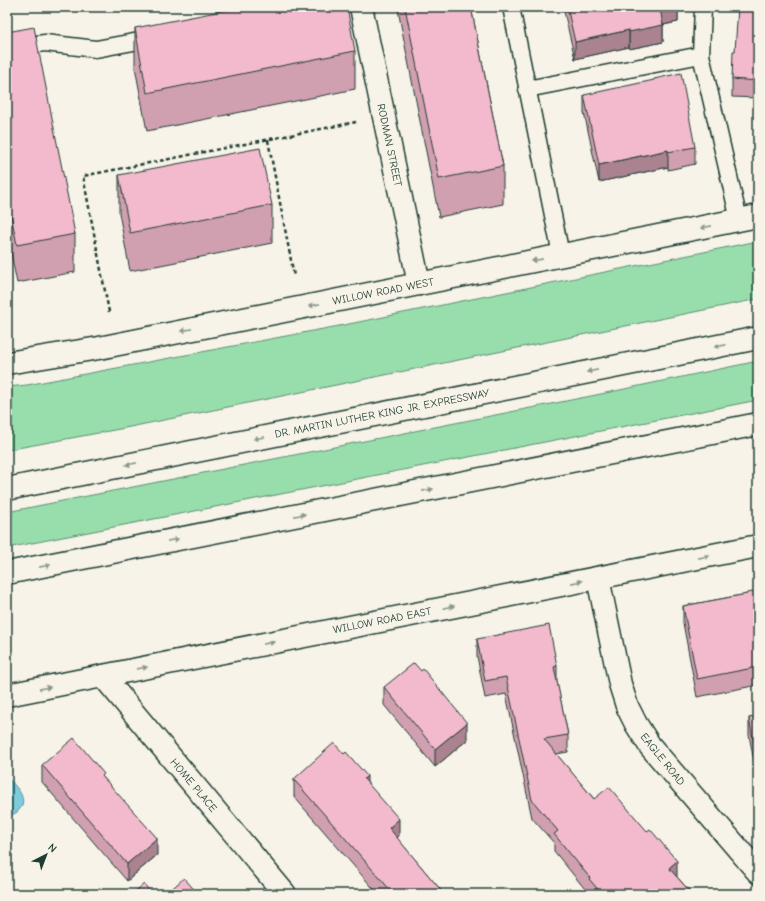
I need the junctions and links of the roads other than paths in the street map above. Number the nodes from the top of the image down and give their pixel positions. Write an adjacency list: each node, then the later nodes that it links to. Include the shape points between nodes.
1 (361, 7): 10 (main road, RODMAN STREET)
2 (511, 7): 7 (lane)
3 (703, 7): 6 (lane)
4 (173, 35): 5 (lane, via 96,49 45,43)
5 (7, 48)
6 (701, 55): 7 (lane); 8 (lane)
7 (527, 89): 9 (lane)
8 (749, 218): 9 (main road, WILLOW ROAD WEST, one-way to 9)
9 (561, 255): 10 (main road, WILLOW ROAD WEST, one-way to 10)
10 (419, 284): 12 (main road, WILLOW ROAD WEST, one-way to 12, via 99,348)
11 (758, 338): 14 (main road, DR. MARTIN LUTHER KING JR. EXPRESSWAY, one-way to 14)
12 (7, 363)
13 (758, 424): 16 (main road, one-way to 13)
14 (7, 489)
15 (758, 546): 17 (main road, WILLOW ROAD EAST, one-way to 15)
16 (7, 573)
17 (598, 578): 18 (main road, WILLOW ROAD EAST, one-way to 17); 20 (main road, EAGLE ROAD, via 620,684 636,724 650,746)
18 (104, 676): 19 (main road, WILLOW ROAD EAST, one-way to 18); 21 (main road, HOME PLACE)
19 (7, 695)
20 (758, 872)
21 (285, 894)

